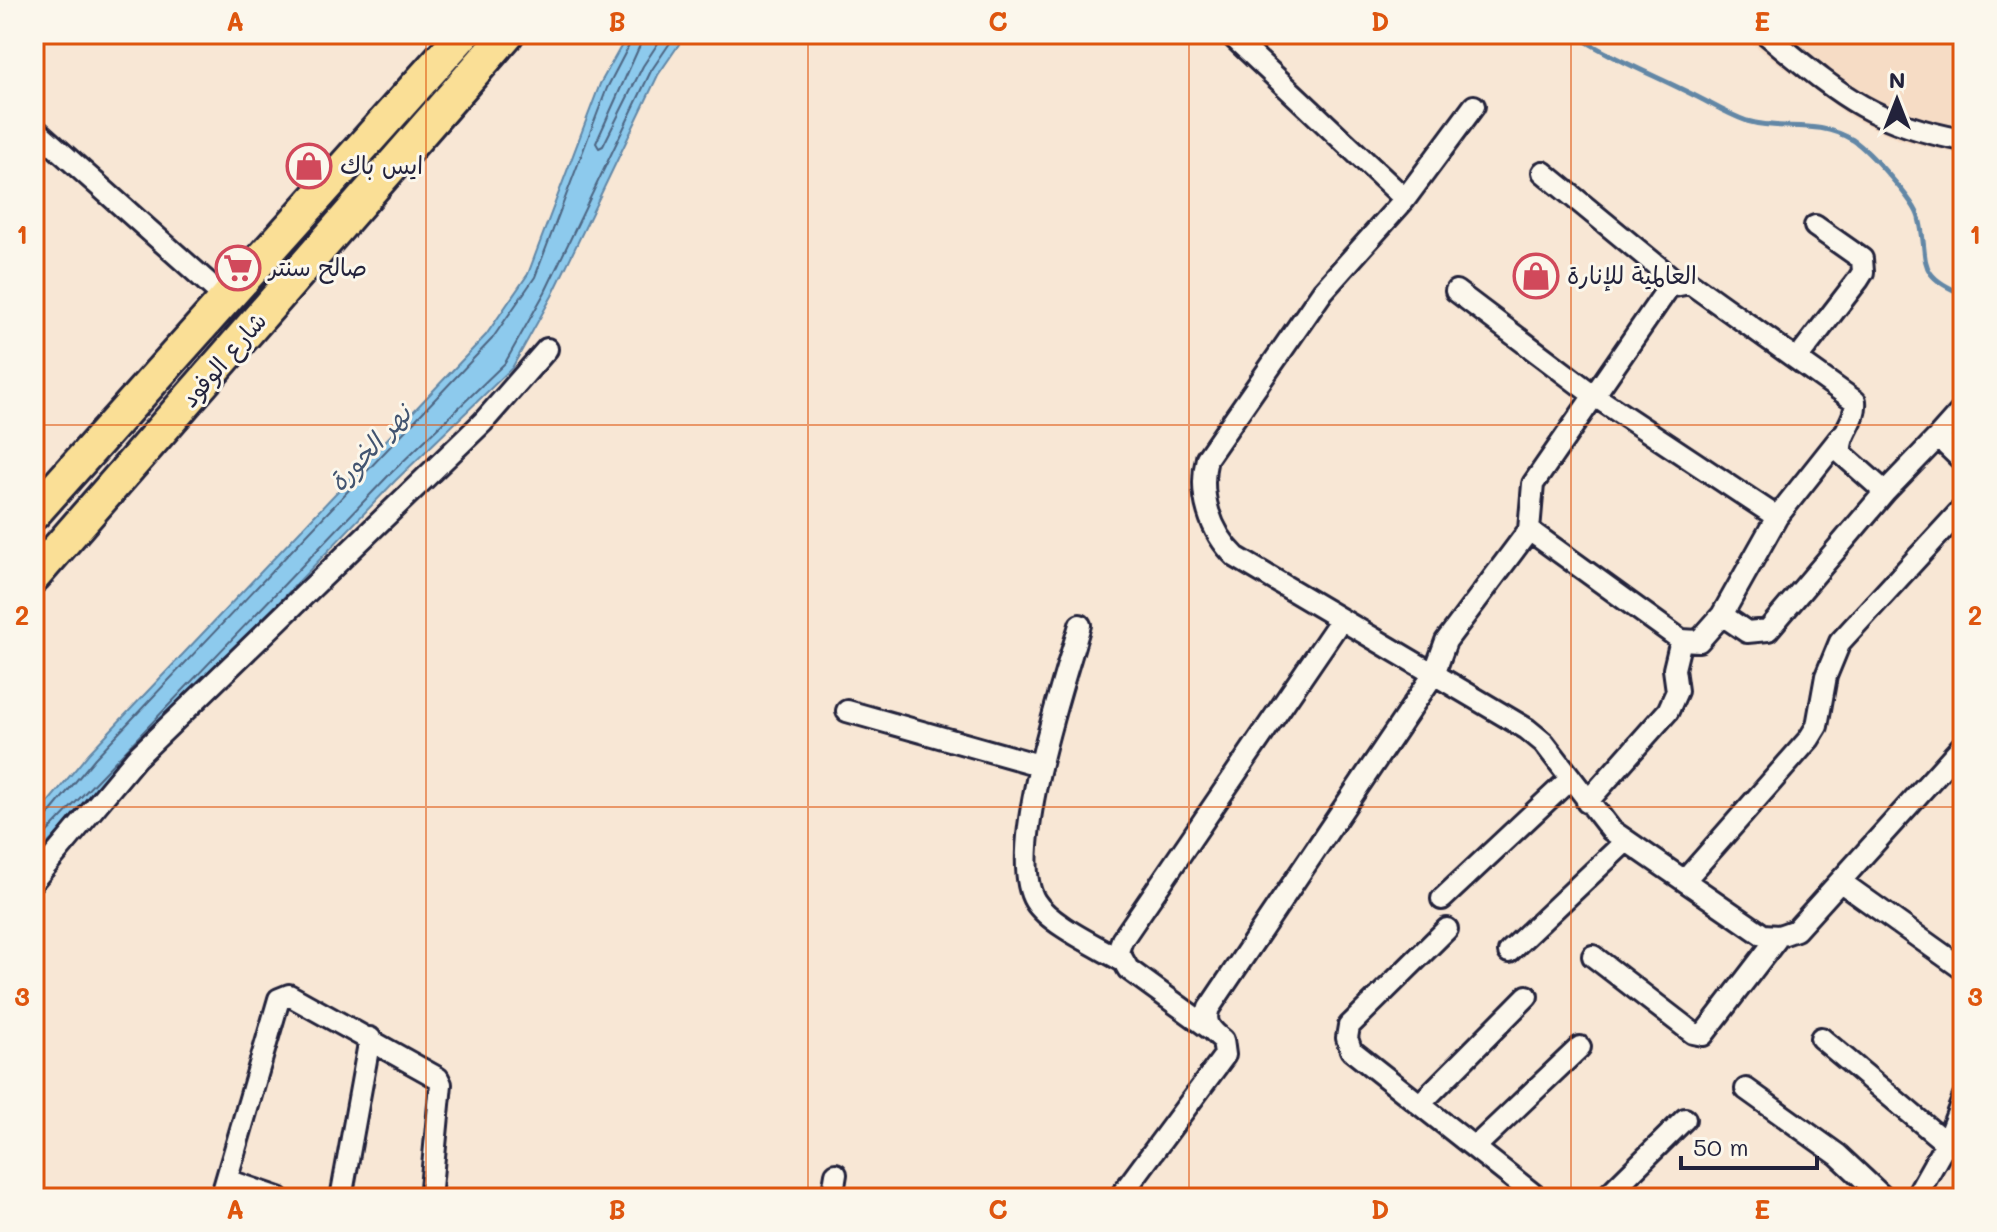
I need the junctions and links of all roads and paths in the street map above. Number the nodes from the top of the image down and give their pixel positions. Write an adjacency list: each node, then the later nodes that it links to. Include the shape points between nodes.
1 (463, 34): 13 (main road, شارع الوفود)
2 (507, 34): 26 (main road, شارع الوفود)
3 (1230, 34): 9 (street)
4 (1766, 34): 7 (street, via 1858,106 1894,123)
5 (1474, 106): 9 (street)
6 (34, 128): 13 (street)
7 (1963, 140)
8 (1543, 172): 11 (street)
9 (1405, 199): 28 (street, via 1323,291 1243,402 1207,458 1202,476 1210,518 1223,544)
10 (1815, 226): 15 (street, via 1864,265)
11 (1678, 283): 15 (street, via 1690,283); 16 (street, via 1669,287)
12 (1456, 291): 16 (street)
13 (224, 297): 23 (main road, شارع الوفود)
14 (547, 349): 38 (street, via 483,422 136,758)
15 (1797, 359): 18 (street, via 1855,401 1853,420)
16 (1596, 397): 24 (street); 25 (street, via 1533,484)
17 (1963, 409): 19 (street)
18 (1842, 435): 21 (street, via 1841,453); 24 (street)
19 (1938, 437): 20 (street); 21 (street)
20 (1963, 461)
21 (1885, 492): 27 (street, via 1768,630 1747,632)
22 (1963, 508): 39 (street, via 1840,642 1809,739)
23 (34, 513)
24 (1777, 517): 27 (street)
25 (1529, 530): 30 (street); 31 (street, via 1446,641)
26 (34, 576)
27 (1722, 615): 30 (street, via 1699,641)
28 (1340, 621): 31 (street); 46 (street, via 1122,940)
29 (1080, 625): 34 (street)
30 (1681, 640): 36 (street, via 1674,669 1677,691 1668,711)
31 (1434, 674): 35 (street, via 1527,729); 49 (street, via 1209,1008)
32 (847, 711): 34 (street)
33 (1963, 745): 40 (street)
34 (1039, 765): 46 (street, via 1027,864 1034,899 1045,913)
35 (1570, 779): 36 (street); 41 (street)
36 (1587, 802): 37 (street)
37 (1626, 841): 39 (street); 44 (street)
38 (34, 880)
39 (1685, 880): 43 (street, via 1732,917 1763,935)
40 (1841, 882): 43 (street, via 1796,930); 47 (street)
41 (1442, 899)
42 (1447, 929): 55 (street, via 1349,1026 1347,1038 1351,1050)
43 (1779, 936): 45 (street, via 1703,1035 1693,1033)
44 (1509, 952)
45 (1593, 956)
46 (1121, 960): 49 (street)
47 (1963, 969)
48 (1527, 996): 55 (street)
49 (1209, 1028): 65 (street, via 1223,1040 1225,1055)
50 (370, 1038): 60 (street, via 293,996 282,996); 62 (street); 63 (street, via 434,1073 441,1084)
51 (1821, 1038): 58 (street)
52 (1580, 1047): 57 (street)
53 (1746, 1089): 68 (street, via 1838,1155)
54 (1963, 1099): 58 (street)
55 (1420, 1104): 57 (street)
56 (1685, 1119): 67 (street)
57 (1475, 1147): 66 (street)
58 (1955, 1147): 69 (street)
59 (836, 1174): 64 (street)
60 (224, 1189): 61 (street)
61 (279, 1198)
62 (341, 1198)
63 (430, 1198)
64 (832, 1198)
65 (1119, 1198)
66 (1538, 1198)
67 (1605, 1198)
68 (1884, 1198)
69 (1915, 1198)

